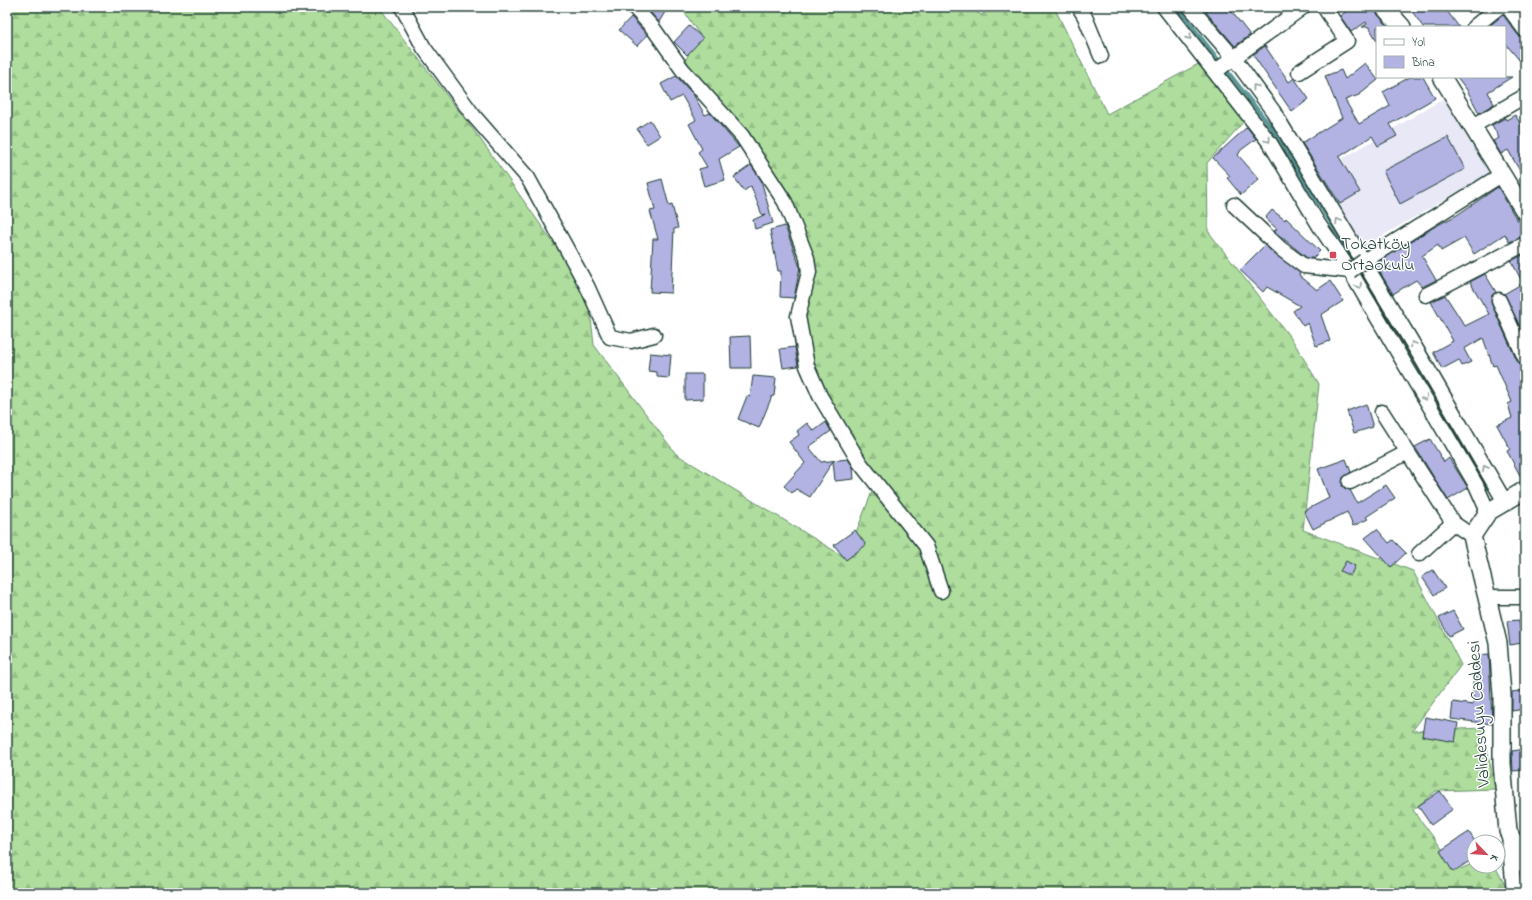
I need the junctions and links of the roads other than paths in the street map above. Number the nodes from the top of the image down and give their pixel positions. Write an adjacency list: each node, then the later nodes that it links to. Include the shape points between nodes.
1 (402, 7): 28 (street, via 424,48 473,115 528,178 587,286 610,337 631,341)
2 (634, 7): 39 (street, via 653,28 682,69 742,136 785,202 807,258 809,272 798,316 806,366 820,396 860,463 926,546)
3 (1079, 7): 14 (street)
4 (1164, 7): 16 (street, one-way to 16)
5 (1190, 7): 15 (street)
6 (1303, 7): 15 (street)
7 (1324, 7): 17 (street, via 1347,41)
8 (1384, 7): 11 (street)
9 (1499, 7): 12 (street)
10 (1508, 7): 13 (street)
11 (1401, 26)
12 (1475, 26)
13 (1525, 30)
14 (1101, 56)
15 (1234, 58): 16 (street); 34 (street, one-way to 15, via 1273,111)
16 (1216, 71): 25 (street, one-way to 25, via 1270,143 1318,225)
17 (1299, 72)
18 (1443, 78): 20 (street)
19 (1525, 96): 20 (street)
20 (1473, 126): 21 (street)
21 (1501, 175): 23 (street); 25 (street, bridge)
22 (1234, 205): 25 (street, via 1281,249 1304,266)
23 (1525, 212)
24 (1525, 244): 26 (street)
25 (1350, 270): 35 (street, one-way to 35, via 1476,485)
26 (1426, 295)
27 (1499, 300): 29 (street)
28 (654, 335)
29 (1525, 358)
30 (1382, 412): 31 (street)
31 (1406, 453): 32 (street); 36 (street)
32 (1350, 482)
33 (1525, 490): 34 (street)
34 (1505, 502): 35 (street)
35 (1488, 512): 37 (street)
36 (1453, 523): 37 (street); 38 (street)
37 (1472, 536): 40 (street, Validesuyu Caddesi)
38 (1419, 554)
39 (941, 591)
40 (1487, 597): 41 (street); 42 (street, Validesuyu Caddesi, via 1498,643 1502,695 1502,764)
41 (1525, 597)
42 (1508, 831): 43 (street, Validesuyu Caddesi); 44 (street)
43 (1525, 864)
44 (1514, 893)

